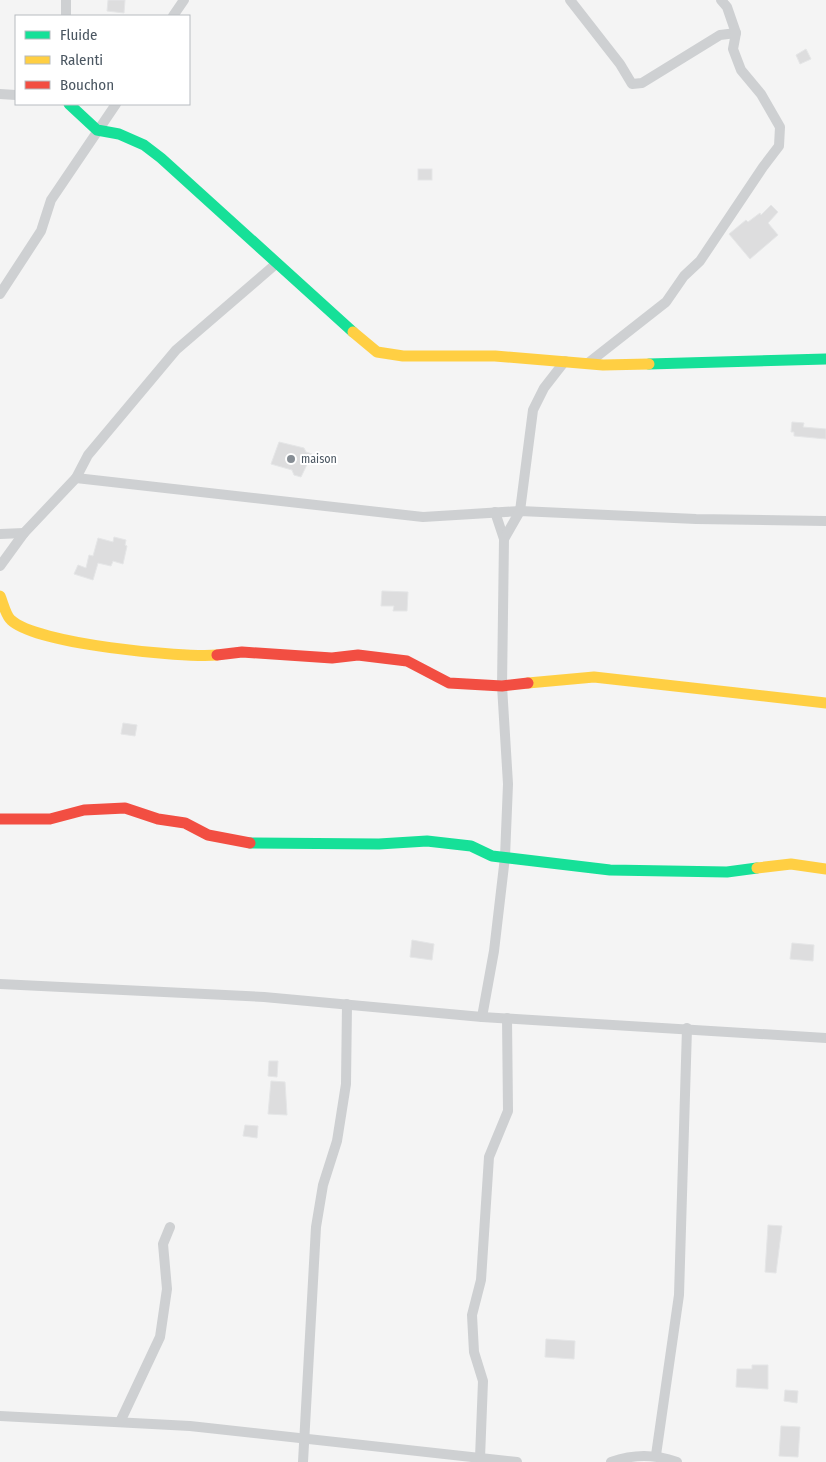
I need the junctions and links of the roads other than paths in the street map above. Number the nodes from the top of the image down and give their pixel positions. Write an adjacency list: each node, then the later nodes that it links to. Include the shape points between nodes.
1 (66, 0): 5 (street)
2 (184, 0): 6 (street)
3 (570, 0): 7 (street, via 632,84 642,83 720,35)
4 (721, 0): 7 (street, via 727,7)
5 (66, 15)
6 (174, 15)
7 (736, 33): 17 (street, via 733,49 741,70 761,94 780,127 779,146 700,261 684,276 666,302)
8 (0, 94): 9 (street)
9 (15, 95)
10 (70, 105): 12 (street)
11 (115, 105): 12 (street)
12 (97, 130): 13 (street, via 144,144); 14 (street, via 51,200 41,231)
13 (277, 262): 16 (street, via 377,352 403,356 495,356); 18 (street, via 176,350 88,455)
14 (0, 294)
15 (826, 359): 17 (street)
16 (564, 361): 17 (street); 19 (street, via 533,410)
17 (587, 364)
18 (76, 478): 20 (street, via 423,517); 22 (street)
19 (520, 511): 20 (street); 21 (street); 24 (street)
20 (495, 512): 24 (street)
21 (826, 521)
22 (24, 532): 23 (street); 25 (street)
23 (0, 534)
24 (504, 539): 27 (street)
25 (0, 566)
26 (0, 596): 27 (street, via 10,620 30,631 62,640 196,657 242,652 407,660 449,683)
27 (502, 686): 28 (street, via 594,677); 30 (street, via 508,784)
28 (826, 703)
29 (0, 819): 30 (street, via 50,819 84,810 125,808 158,819 185,823 208,835 254,844 427,841 472,846 492,856)
30 (505, 857): 31 (street, via 610,870 727,872 791,864); 34 (street)
31 (826, 869)
32 (0, 984): 33 (street)
33 (347, 1004): 34 (street); 41 (street, via 346,1084 316,1227)
34 (482, 1017): 35 (street)
35 (507, 1018): 36 (street); 43 (street, via 508,1111 489,1157 481,1280 472,1315 474,1352 483,1382)
36 (687, 1028): 37 (street); 42 (street, via 679,1295)
37 (826, 1038)
38 (170, 1227): 40 (street, via 163,1244 167,1289 160,1337)
39 (0, 1416): 40 (street)
40 (120, 1422): 41 (street)
41 (303, 1438): 43 (street); 44 (street)
42 (656, 1455): 46 (street); 47 (street)
43 (480, 1458): 45 (street)
44 (303, 1462)
45 (517, 1462)
46 (611, 1462)
47 (677, 1462)

